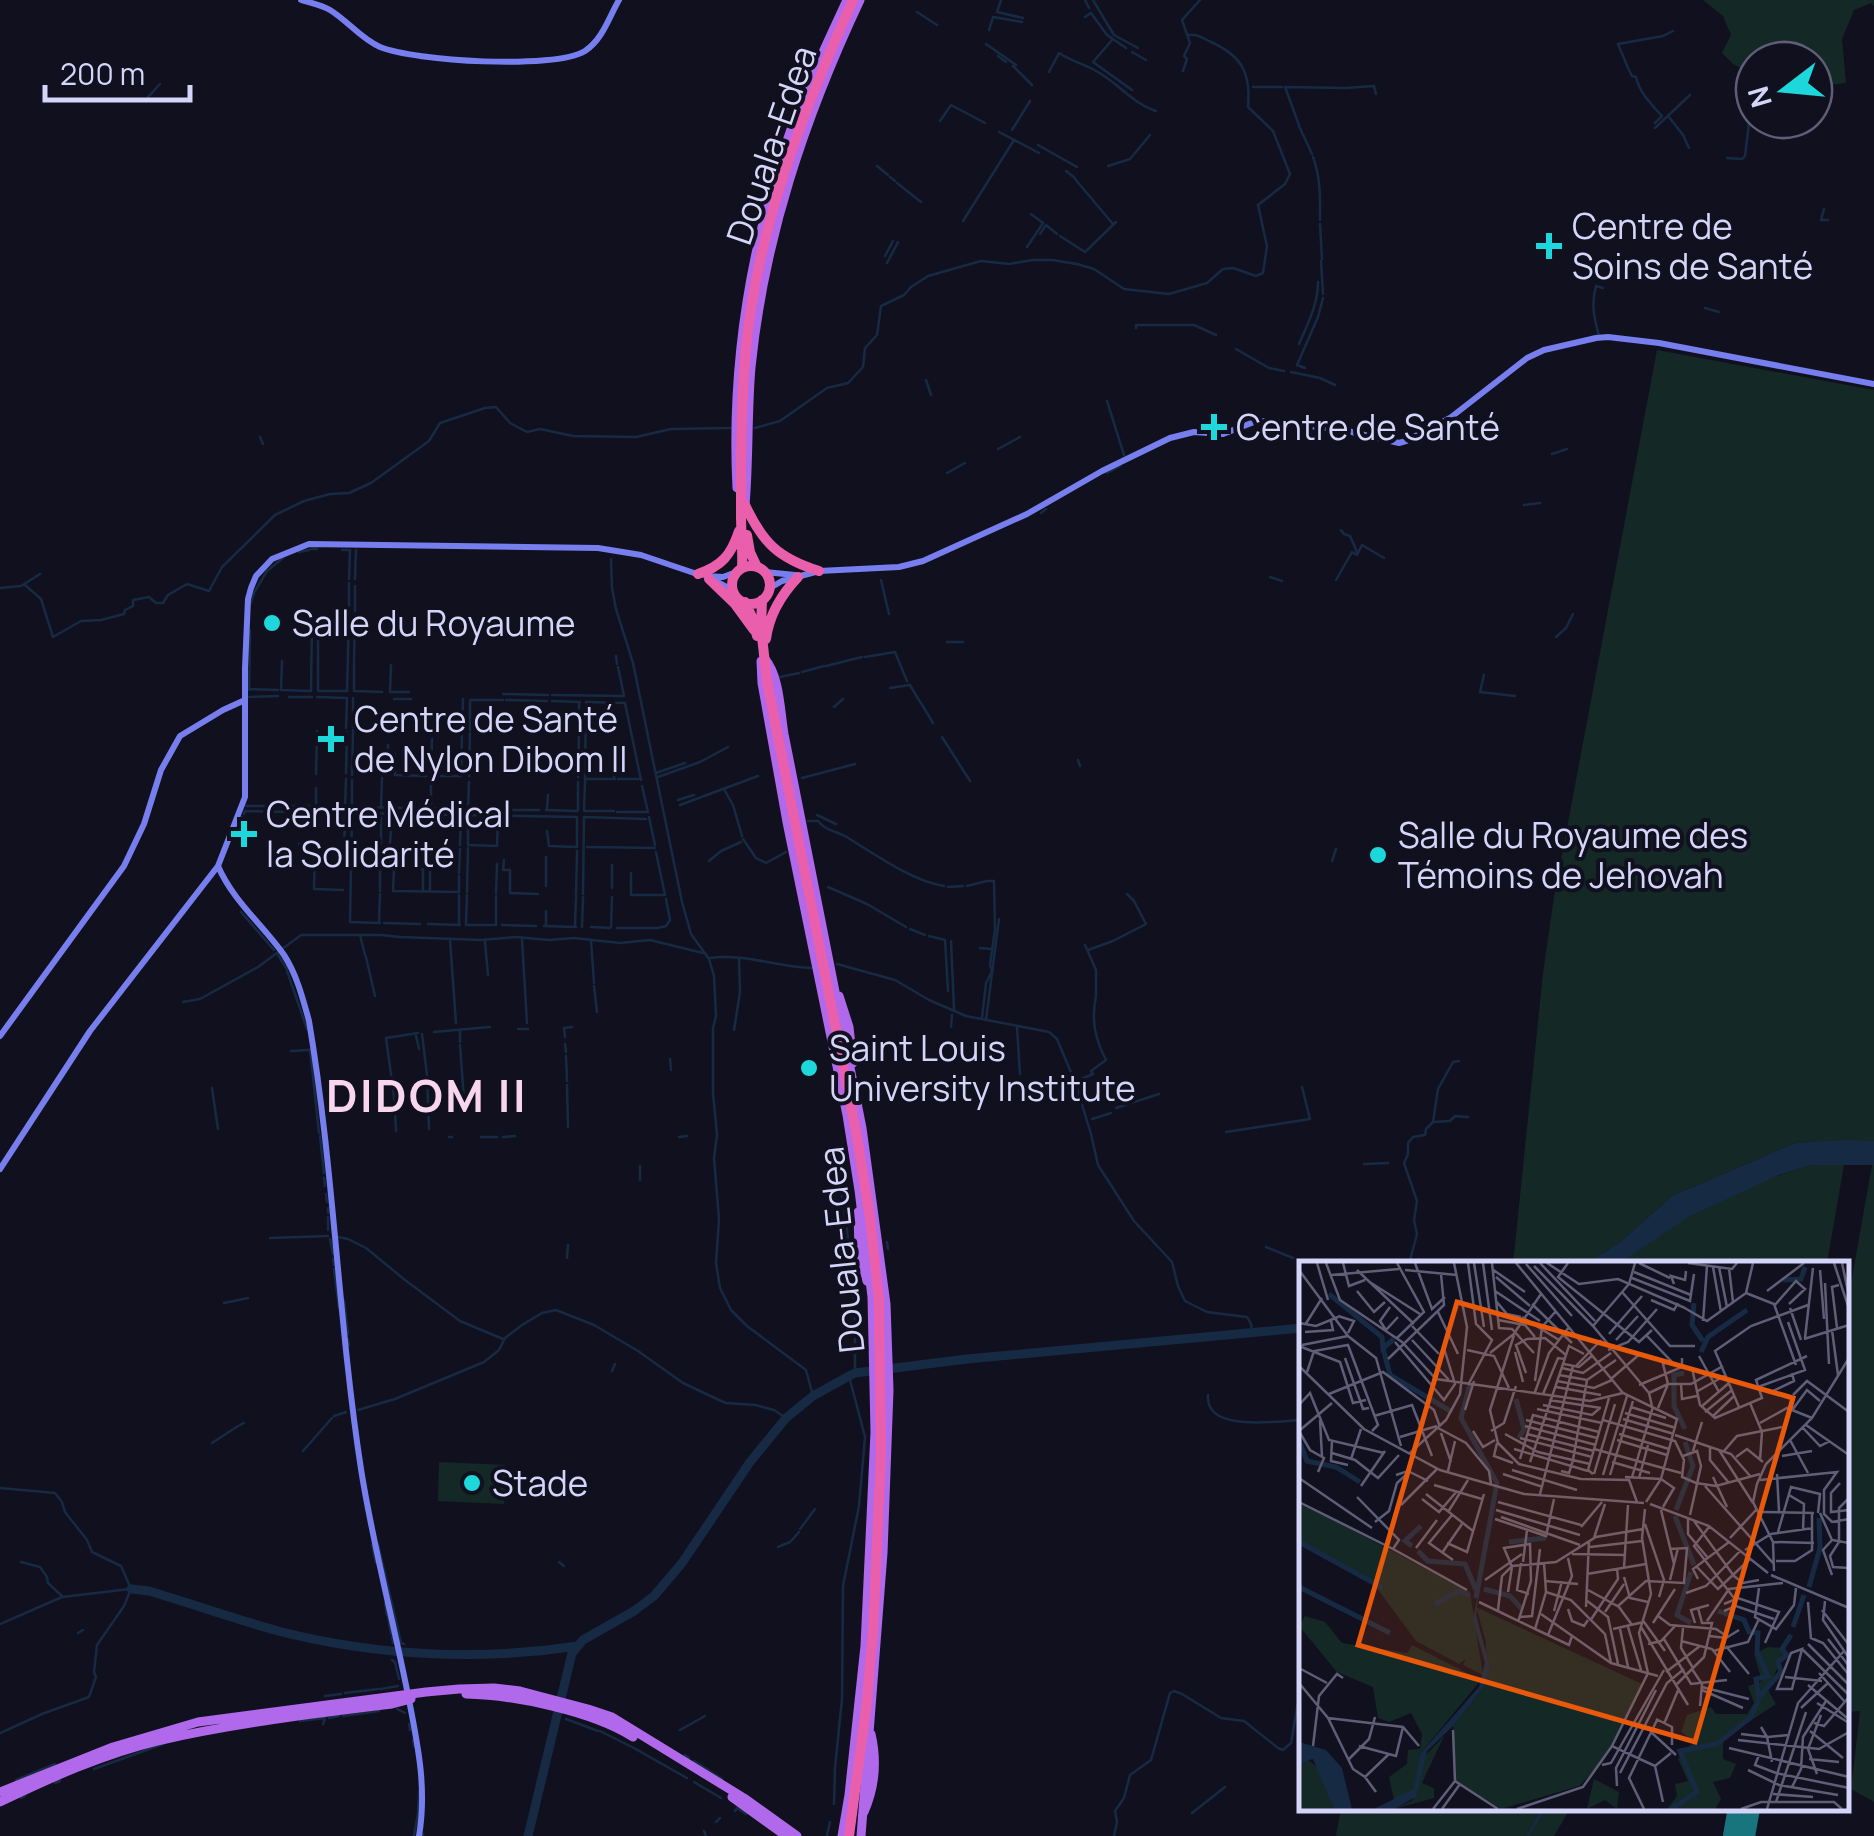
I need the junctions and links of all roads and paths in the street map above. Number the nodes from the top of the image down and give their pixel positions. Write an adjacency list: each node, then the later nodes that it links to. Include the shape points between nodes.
1 (301, 0): 2 (main road, via 332,11 392,52 509,62 584,51)
2 (619, 0)
3 (853, 0): 5 (highway, Douala-Edea, via 789,155 765,240 746,348); 6 (main road, via 769,251 751,367); 7 (main road, via 786,144 761,228 739,349)
4 (1874, 384): 10 (main road, via 1659,343 1596,338 1527,358 1450,418 1406,441 1266,421 1223,434 1194,432 1154,444 1027,514 923,560)
5 (742, 490): 6 (highway, Douala-Edea); 7 (highway, Douala-Edea)
6 (745, 505): 9 (highway, Douala-Edea, via 750,552); 10 (highway, via 770,547)
7 (741, 526): 8 (highway, Douala-Edea); 12 (highway, via 726,560)
8 (740, 569): 9 (highway); 12 (main road); 14 (highway)
9 (761, 570): 11 (main road); 13 (highway)
10 (819, 571): 11 (main road)
11 (799, 576): 13 (main road); 18 (highway, via 772,613)
12 (704, 577): 14 (main road); 17 (highway); 19 (main road, via 598,548 300,546 272,559 251,588)
13 (770, 588): 15 (highway)
14 (734, 591): 16 (highway)
15 (762, 600): 16 (highway); 18 (highway, Douala-Edea)
16 (745, 602): 17 (highway, Douala-Edea)
17 (756, 633): 18 (highway, Douala-Edea)
18 (764, 656): 23 (highway, Douala-Edea, via 856,1130); 23 (main road, via 772,745 847,1115); 23 (main road, via 774,675 880,1245 886,1304)
19 (244, 700): 20 (main road, via 245,797); 21 (main road, via 180,736 124,866)
20 (218, 866): 22 (main road, via 90,1031); 25 (main road, via 282,952 310,1021 364,1489)
21 (0, 1036)
22 (0, 1169)
23 (881, 1350): 24 (highway, Douala-Edea)
24 (882, 1391): 29 (main road); 29 (highway, Douala-Edea, via 873,1632 860,1762); 33 (main road, via 882,1583)
25 (409, 1697): 26 (main road, via 474,1694); 27 (main road, via 198,1722); 28 (main road, via 154,1742); 30 (main road, via 423,1783)
26 (573, 1708): 31 (main road, via 627,1732); 32 (main road, via 620,1721)
27 (0, 1792)
28 (0, 1802)
29 (844, 1835)
30 (419, 1836)
31 (786, 1836)
32 (797, 1836)
33 (860, 1836)

